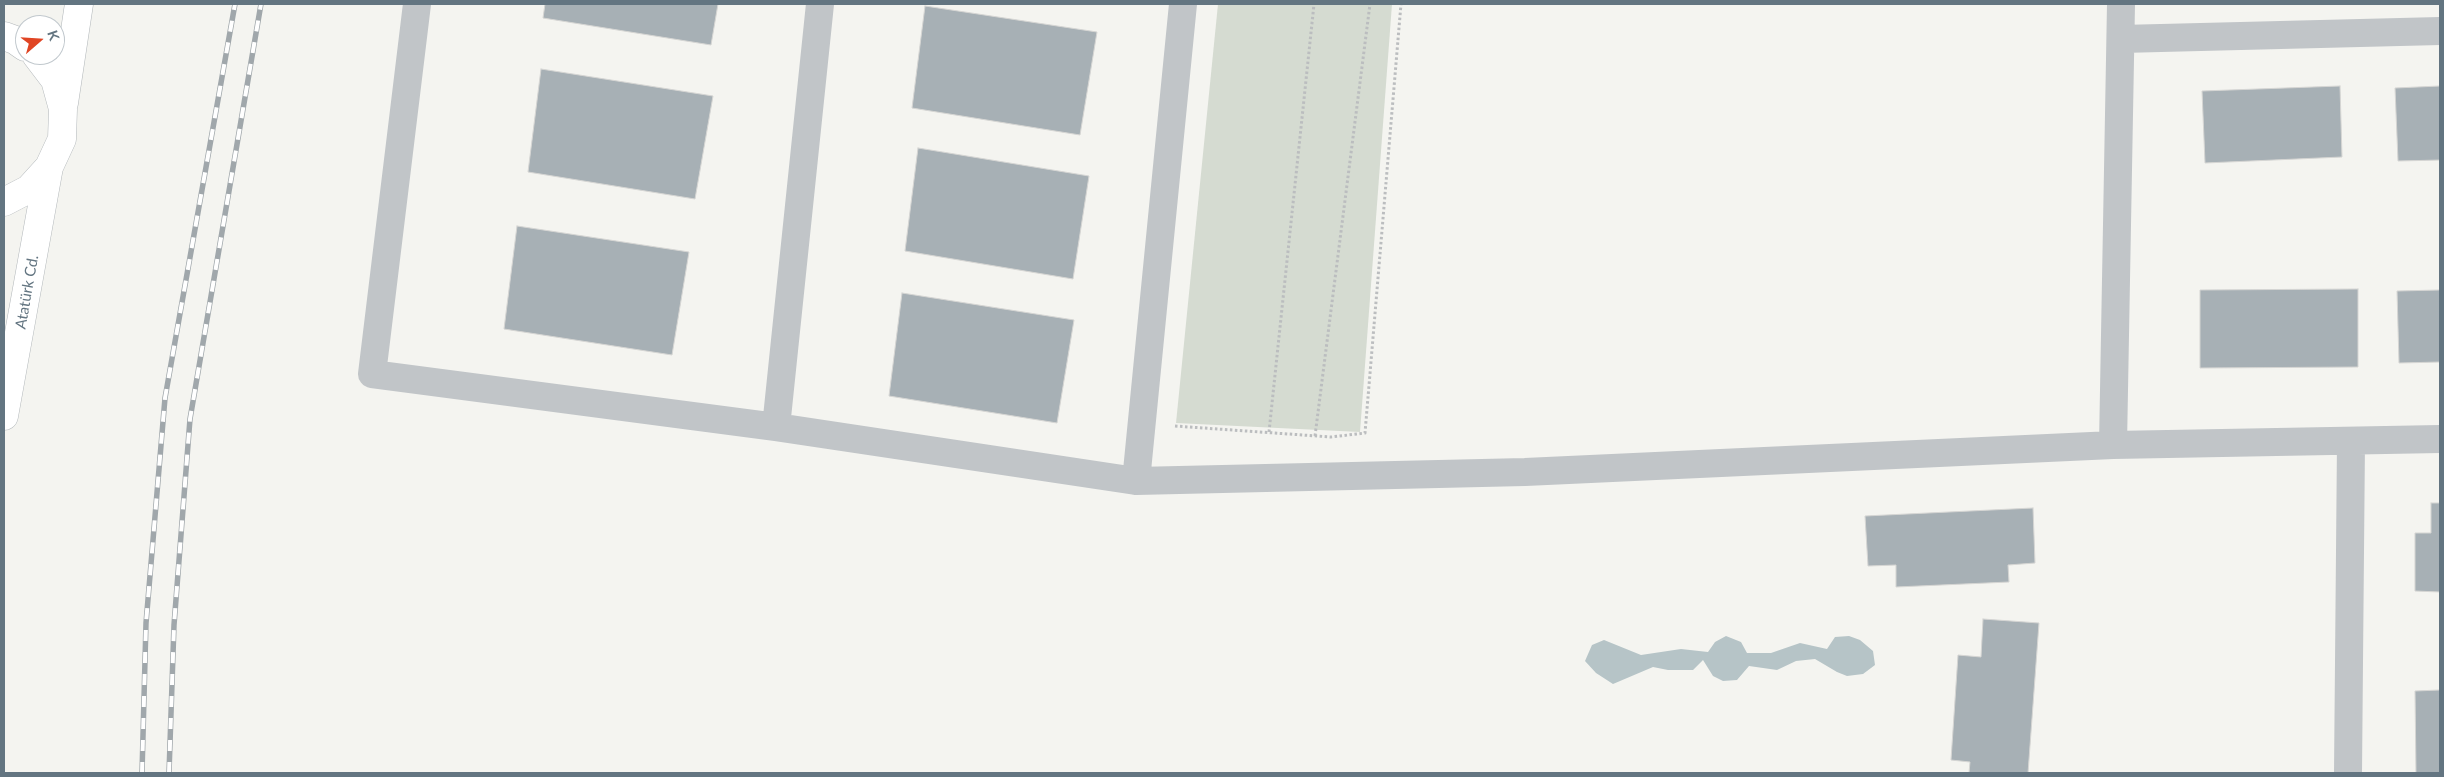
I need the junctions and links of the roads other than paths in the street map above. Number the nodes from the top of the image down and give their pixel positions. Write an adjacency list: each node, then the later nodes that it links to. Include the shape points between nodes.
1 (79, 4): 9 (main road)
2 (418, 4): 13 (street, via 372,374)
3 (820, 4): 13 (street)
4 (1183, 4): 17 (street)
5 (2121, 4): 7 (street)
6 (2440, 31): 7 (street)
7 (2120, 39): 16 (street)
8 (44, 65): 9 (main road, via 56,80)
9 (64, 109): 10 (main road, via 62,139)
10 (50, 167): 11 (main road, via 29,190); 12 (main road, Atatürk Cd.)
11 (4, 202)
12 (4, 416)
13 (776, 428): 17 (street)
14 (2440, 440): 15 (street)
15 (2351, 441): 16 (street); 18 (street)
16 (2113, 445): 17 (street, via 1525,472)
17 (1136, 481)
18 (2348, 773)

